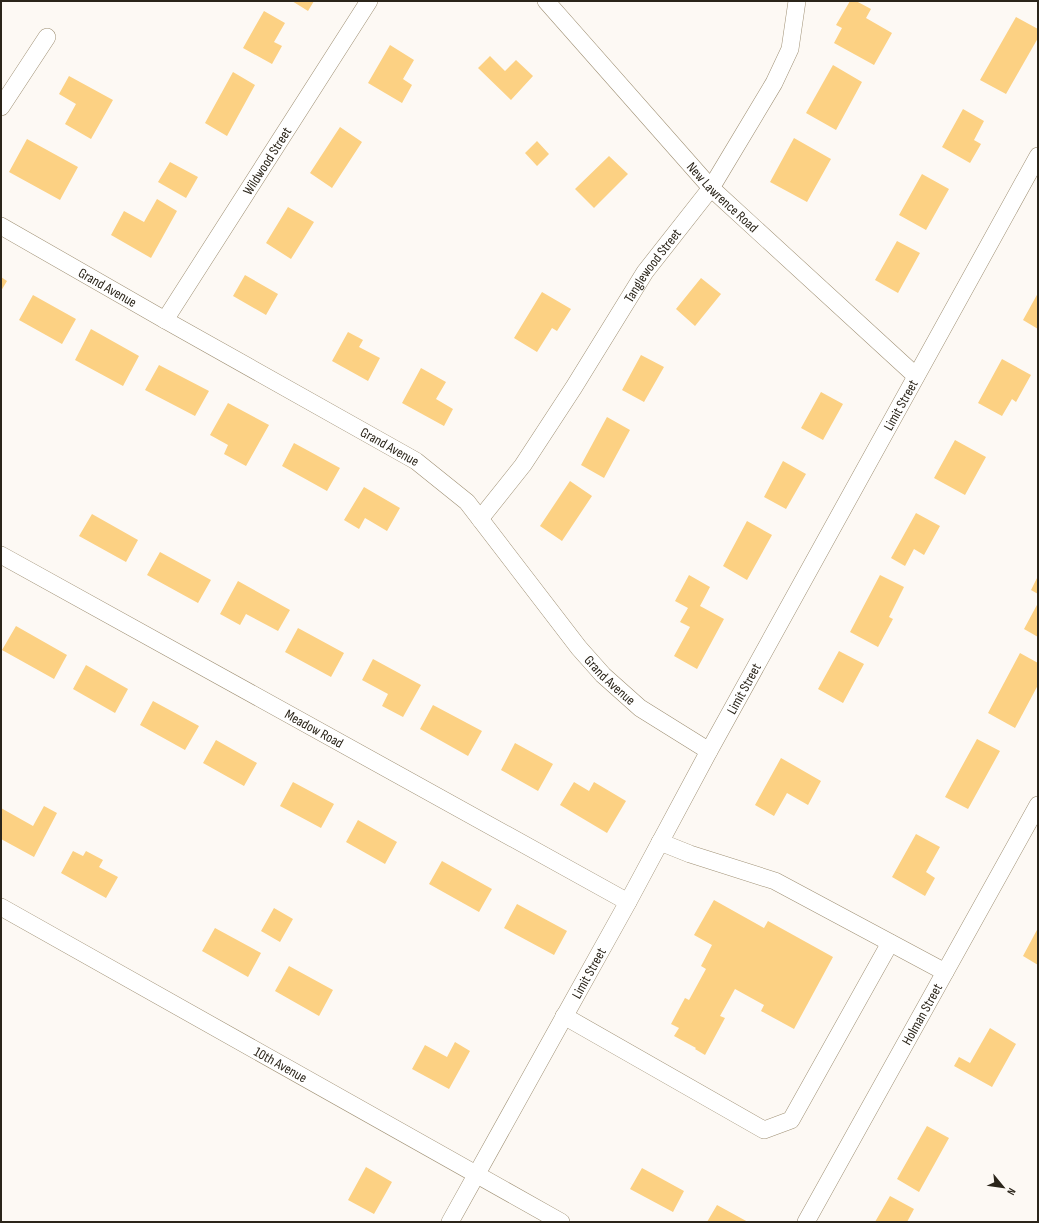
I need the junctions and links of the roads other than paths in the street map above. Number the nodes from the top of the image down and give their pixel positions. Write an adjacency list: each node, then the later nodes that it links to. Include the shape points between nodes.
1 (369, 1): 9 (street, Wildwood Street)
2 (546, 1): 7 (street, New Lawrence Road)
3 (797, 1): 7 (street, Tanglewood Street, via 790,49 774,83)
4 (47, 37): 5 (street)
5 (1, 107)
6 (1038, 156): 10 (street, Limit Street)
7 (711, 188): 10 (street, New Lawrence Road); 11 (street, Tanglewood Street, via 645,272 523,465)
8 (1, 226): 9 (street, Grand Avenue)
9 (165, 320): 11 (street, Grand Avenue, via 416,461 467,502)
10 (916, 376): 13 (street, Limit Street)
11 (480, 519): 13 (street, Grand Avenue, via 574,642 603,675 640,708)
12 (1, 555): 16 (street, Meadow Road)
13 (709, 751): 15 (street, Limit Street)
14 (1038, 805): 19 (street, Holman Street)
15 (660, 842): 16 (street, Limit Street); 18 (street, via 775,881)
16 (628, 902): 20 (street, Limit Street)
17 (1, 907): 21 (street, 10th Avenue)
18 (890, 943): 19 (street); 20 (street, via 791,1120 764,1130)
19 (945, 972): 24 (street, Holman Street)
20 (564, 1016): 21 (street, Limit Street)
21 (476, 1174): 22 (street, Limit Street); 23 (street, 10th Avenue)
22 (450, 1222)
23 (561, 1222)
24 (806, 1222)

